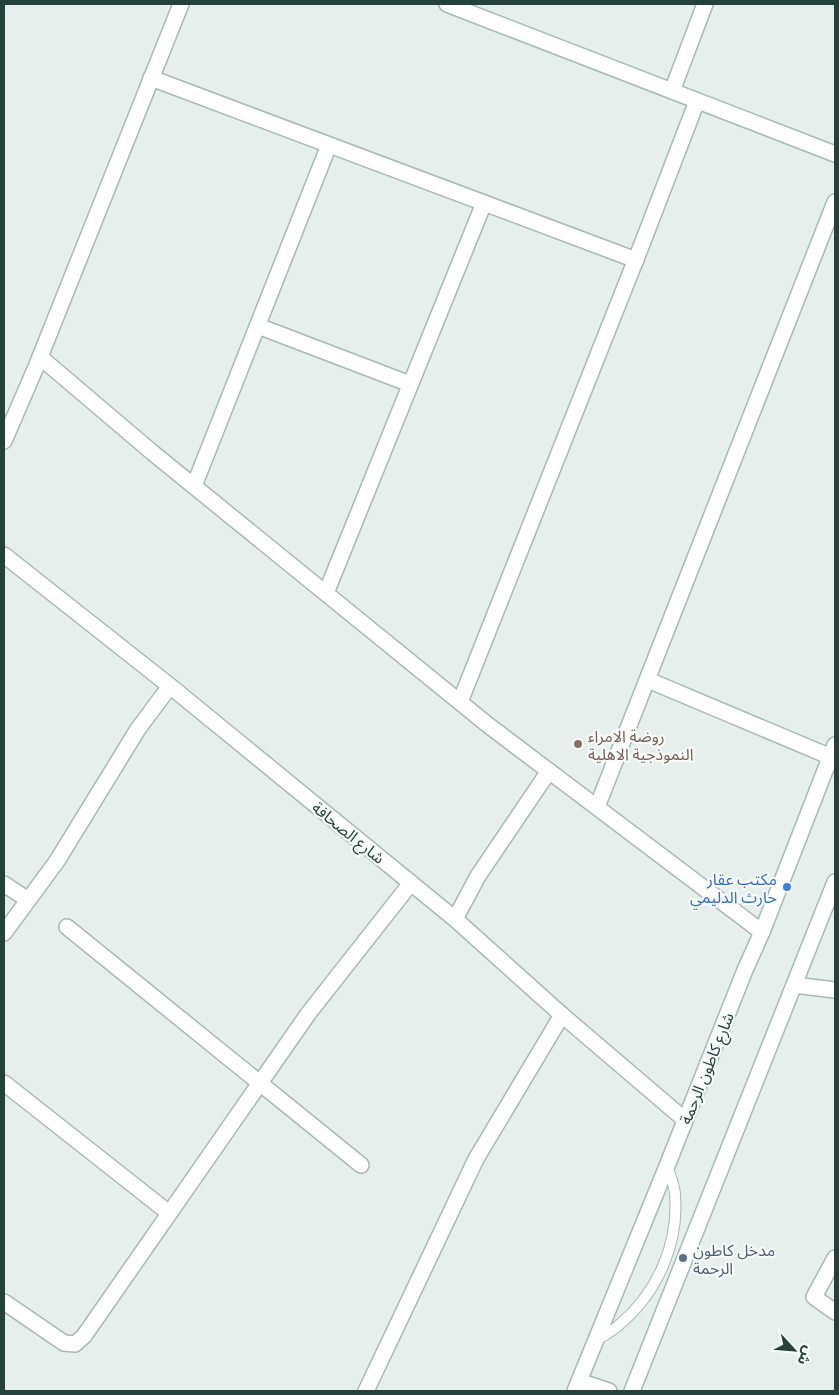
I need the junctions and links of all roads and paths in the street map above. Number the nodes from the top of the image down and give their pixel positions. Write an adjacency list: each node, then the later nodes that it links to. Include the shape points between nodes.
1 (181, 4): 4 (street)
2 (447, 4): 5 (street)
3 (705, 4): 5 (street)
4 (151, 78): 7 (street); 13 (street)
5 (672, 92): 6 (street)
6 (697, 101): 8 (street); 11 (street)
7 (329, 145): 9 (street); 12 (street)
8 (835, 154)
9 (484, 202): 11 (street); 14 (street)
10 (835, 202): 19 (street)
11 (636, 260): 21 (street)
12 (258, 326): 14 (street); 16 (street)
13 (40, 357): 15 (street); 16 (street)
14 (410, 384): 18 (street)
15 (4, 441)
16 (194, 486): 18 (street)
17 (4, 555): 20 (street, شارع الصحافة)
18 (326, 593): 21 (street)
19 (648, 680): 22 (street); 24 (street)
20 (170, 686): 26 (street, شارع الصحافة); 28 (street, via 138,729 57,861)
21 (460, 702): 23 (street)
22 (833, 751): 31 (street, شارع كاطون الرحمة)
23 (549, 771): 24 (street); 29 (street, via 478,876)
24 (597, 808): 31 (street)
25 (835, 882): 33 (street)
26 (411, 883): 29 (street, شارع الصحافة); 37 (street, via 308,1014)
27 (4, 884): 28 (street)
28 (28, 900): 32 (street)
29 (455, 918): 35 (street, شارع الصحافة)
30 (67, 927): 37 (street)
31 (762, 932): 38 (street, شارع كاطون الرحمة)
32 (4, 933)
33 (794, 984): 34 (street); 49 (street)
34 (835, 990)
35 (562, 1015): 38 (street, شارع الصحافة); 47 (street, via 476,1160)
36 (4, 1083): 41 (street)
37 (260, 1084): 39 (street); 41 (street)
38 (685, 1120): 40 (street, شارع كاطون الرحمة)
39 (361, 1165)
40 (667, 1166): 45 (street, شارع كاطون الرحمة); 45 (lane, via 675,1194 675,1219 663,1267 637,1309 619,1326)
41 (170, 1213): 43 (street, via 84,1336 75,1344 64,1343)
42 (835, 1258): 44 (street, via 814,1297)
43 (4, 1302)
44 (835, 1312)
45 (595, 1341): 46 (street, شارع كاطون الرحمة)
46 (577, 1386): 48 (street)
47 (366, 1391)
48 (609, 1391)
49 (632, 1391)

